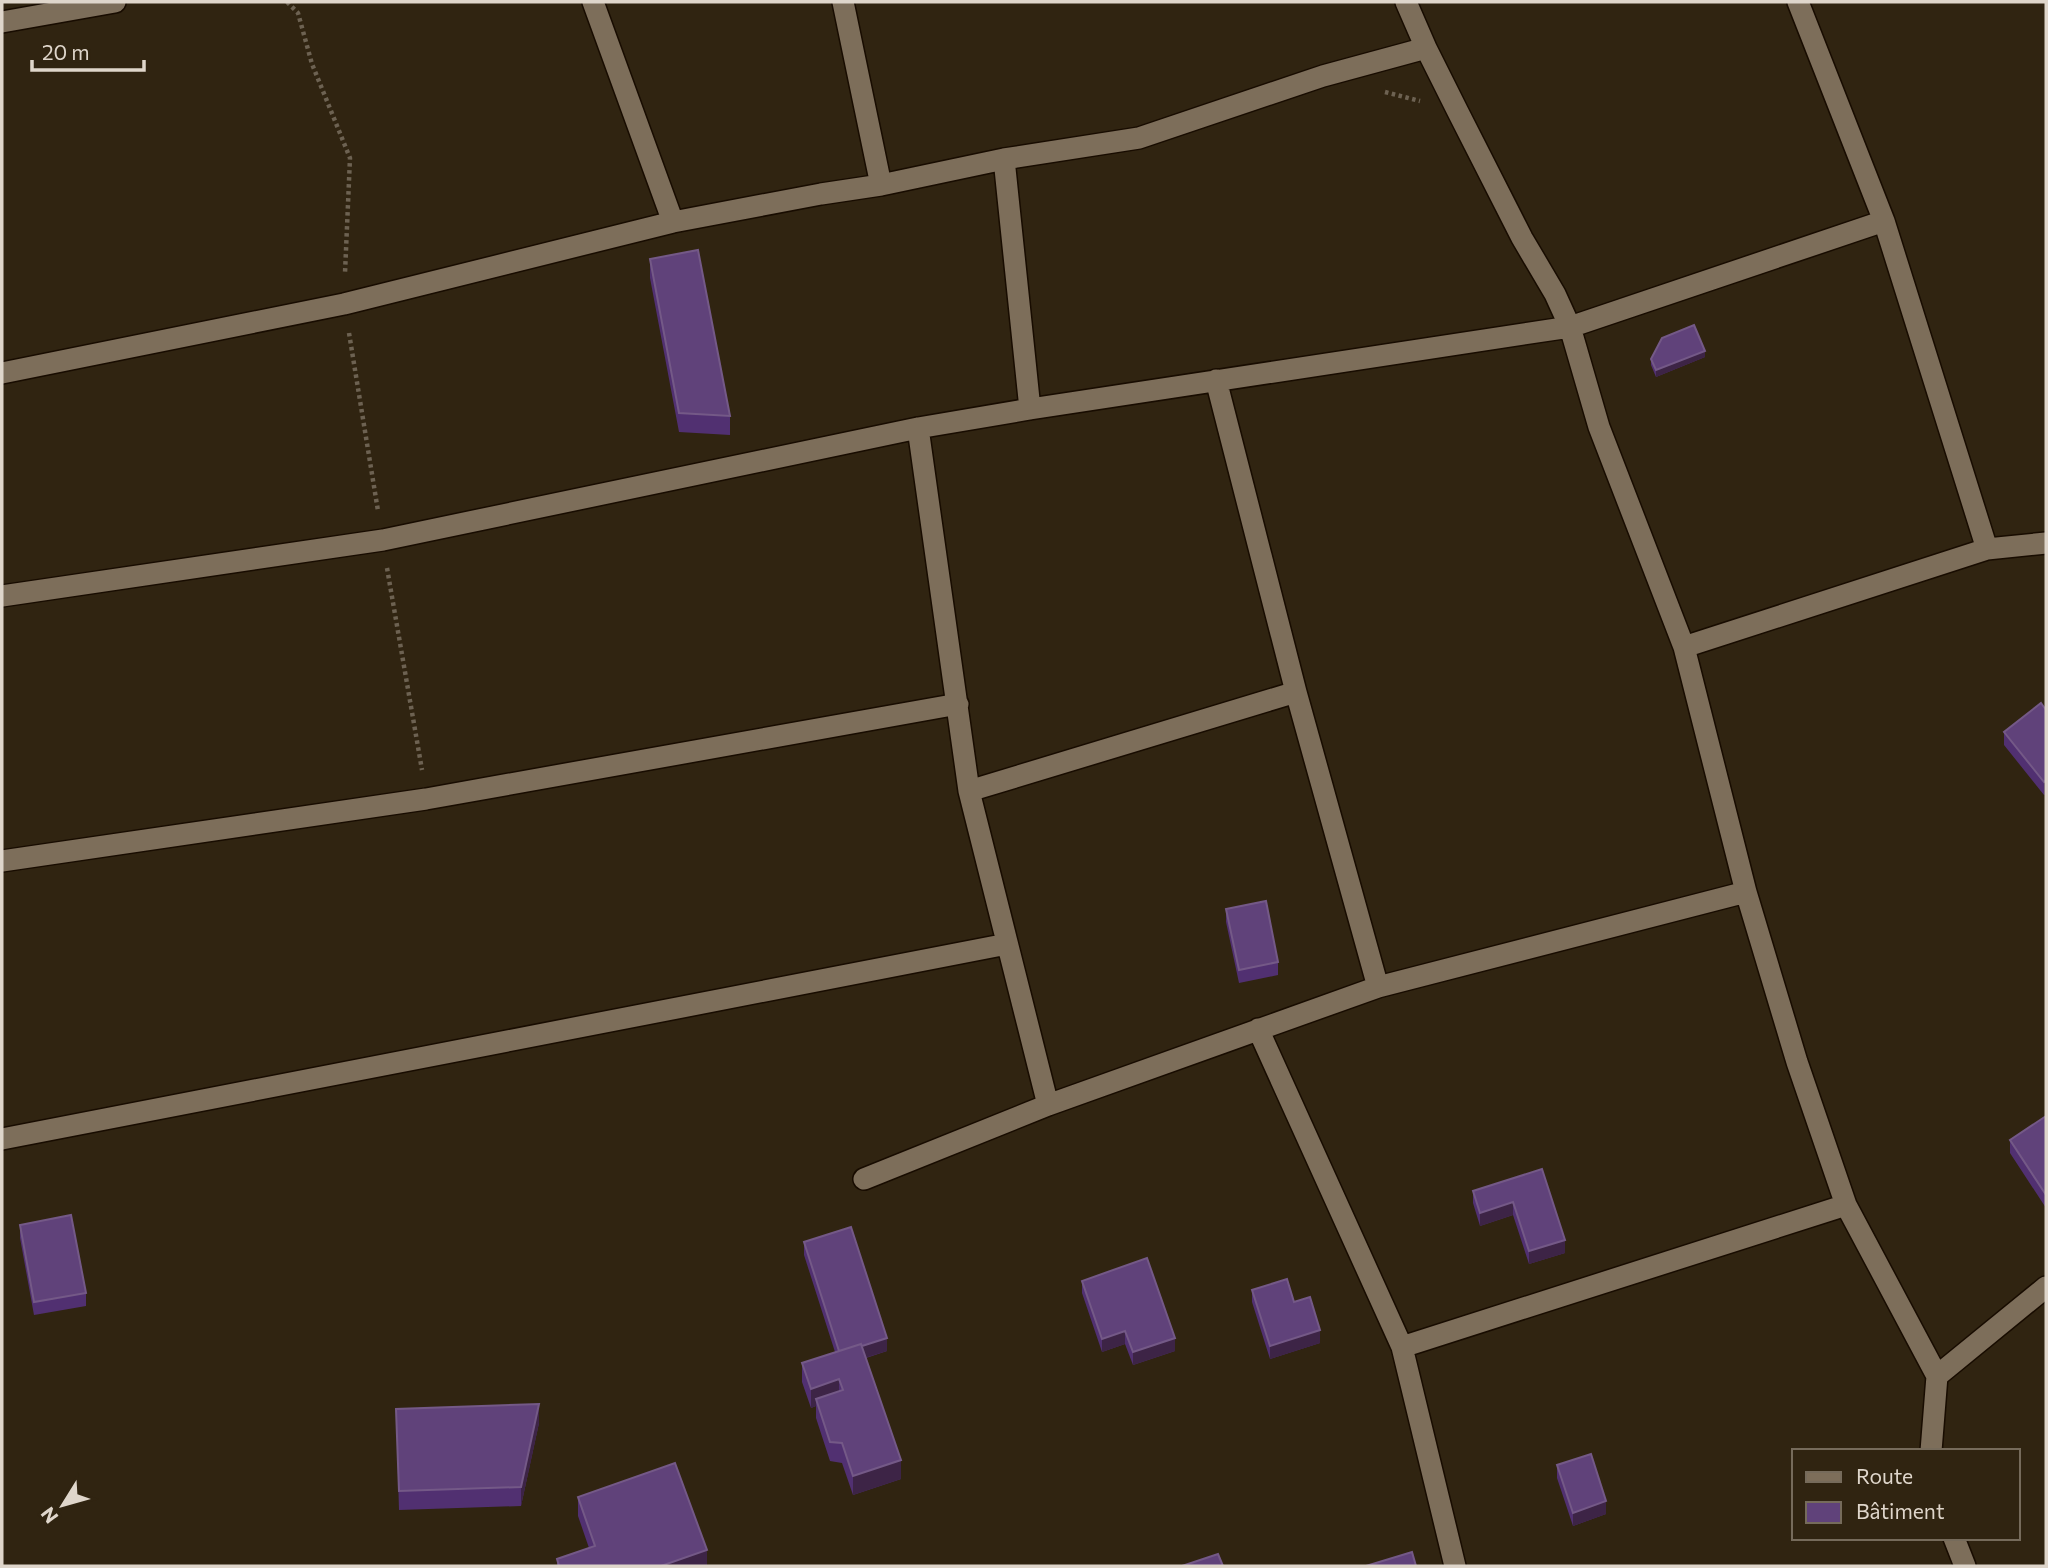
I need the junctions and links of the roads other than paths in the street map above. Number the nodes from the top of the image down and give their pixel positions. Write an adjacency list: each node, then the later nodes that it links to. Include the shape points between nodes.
1 (115, 2): 6 (street)
2 (593, 2): 11 (street)
3 (843, 2): 9 (street)
4 (1406, 2): 7 (street)
5 (1798, 2): 10 (street)
6 (2, 22)
7 (1426, 48): 8 (street, via 1323,76 1139,138); 12 (street)
8 (1004, 159): 9 (street); 15 (street)
9 (881, 185): 11 (street)
10 (1884, 221): 12 (street); 18 (street)
11 (673, 222): 13 (street, via 344,304)
12 (1570, 327): 14 (street); 20 (street, via 1600,427)
13 (2, 373)
14 (1216, 380): 15 (street); 21 (street)
15 (1030, 409): 16 (street)
16 (918, 428): 19 (street, via 383,540); 22 (street)
17 (2046, 543): 18 (street)
18 (1987, 548): 20 (street)
19 (2, 596)
20 (1684, 648): 25 (street)
21 (1296, 692): 23 (street); 27 (street)
22 (958, 704): 23 (street); 24 (street, via 426,799)
23 (969, 791): 26 (street)
24 (2, 861)
25 (1746, 892): 27 (street); 32 (street)
26 (1007, 944): 29 (street); 30 (street)
27 (1378, 987): 28 (street)
28 (1258, 1029): 29 (street); 34 (street)
29 (1048, 1105): 31 (street)
30 (2, 1139)
31 (864, 1179)
32 (1846, 1205): 34 (street); 35 (street)
33 (2046, 1287): 35 (street)
34 (1402, 1347): 38 (street)
35 (1937, 1376): 36 (street)
36 (1931, 1449)
37 (1955, 1540): 39 (street)
38 (1455, 1566)
39 (1965, 1566)

